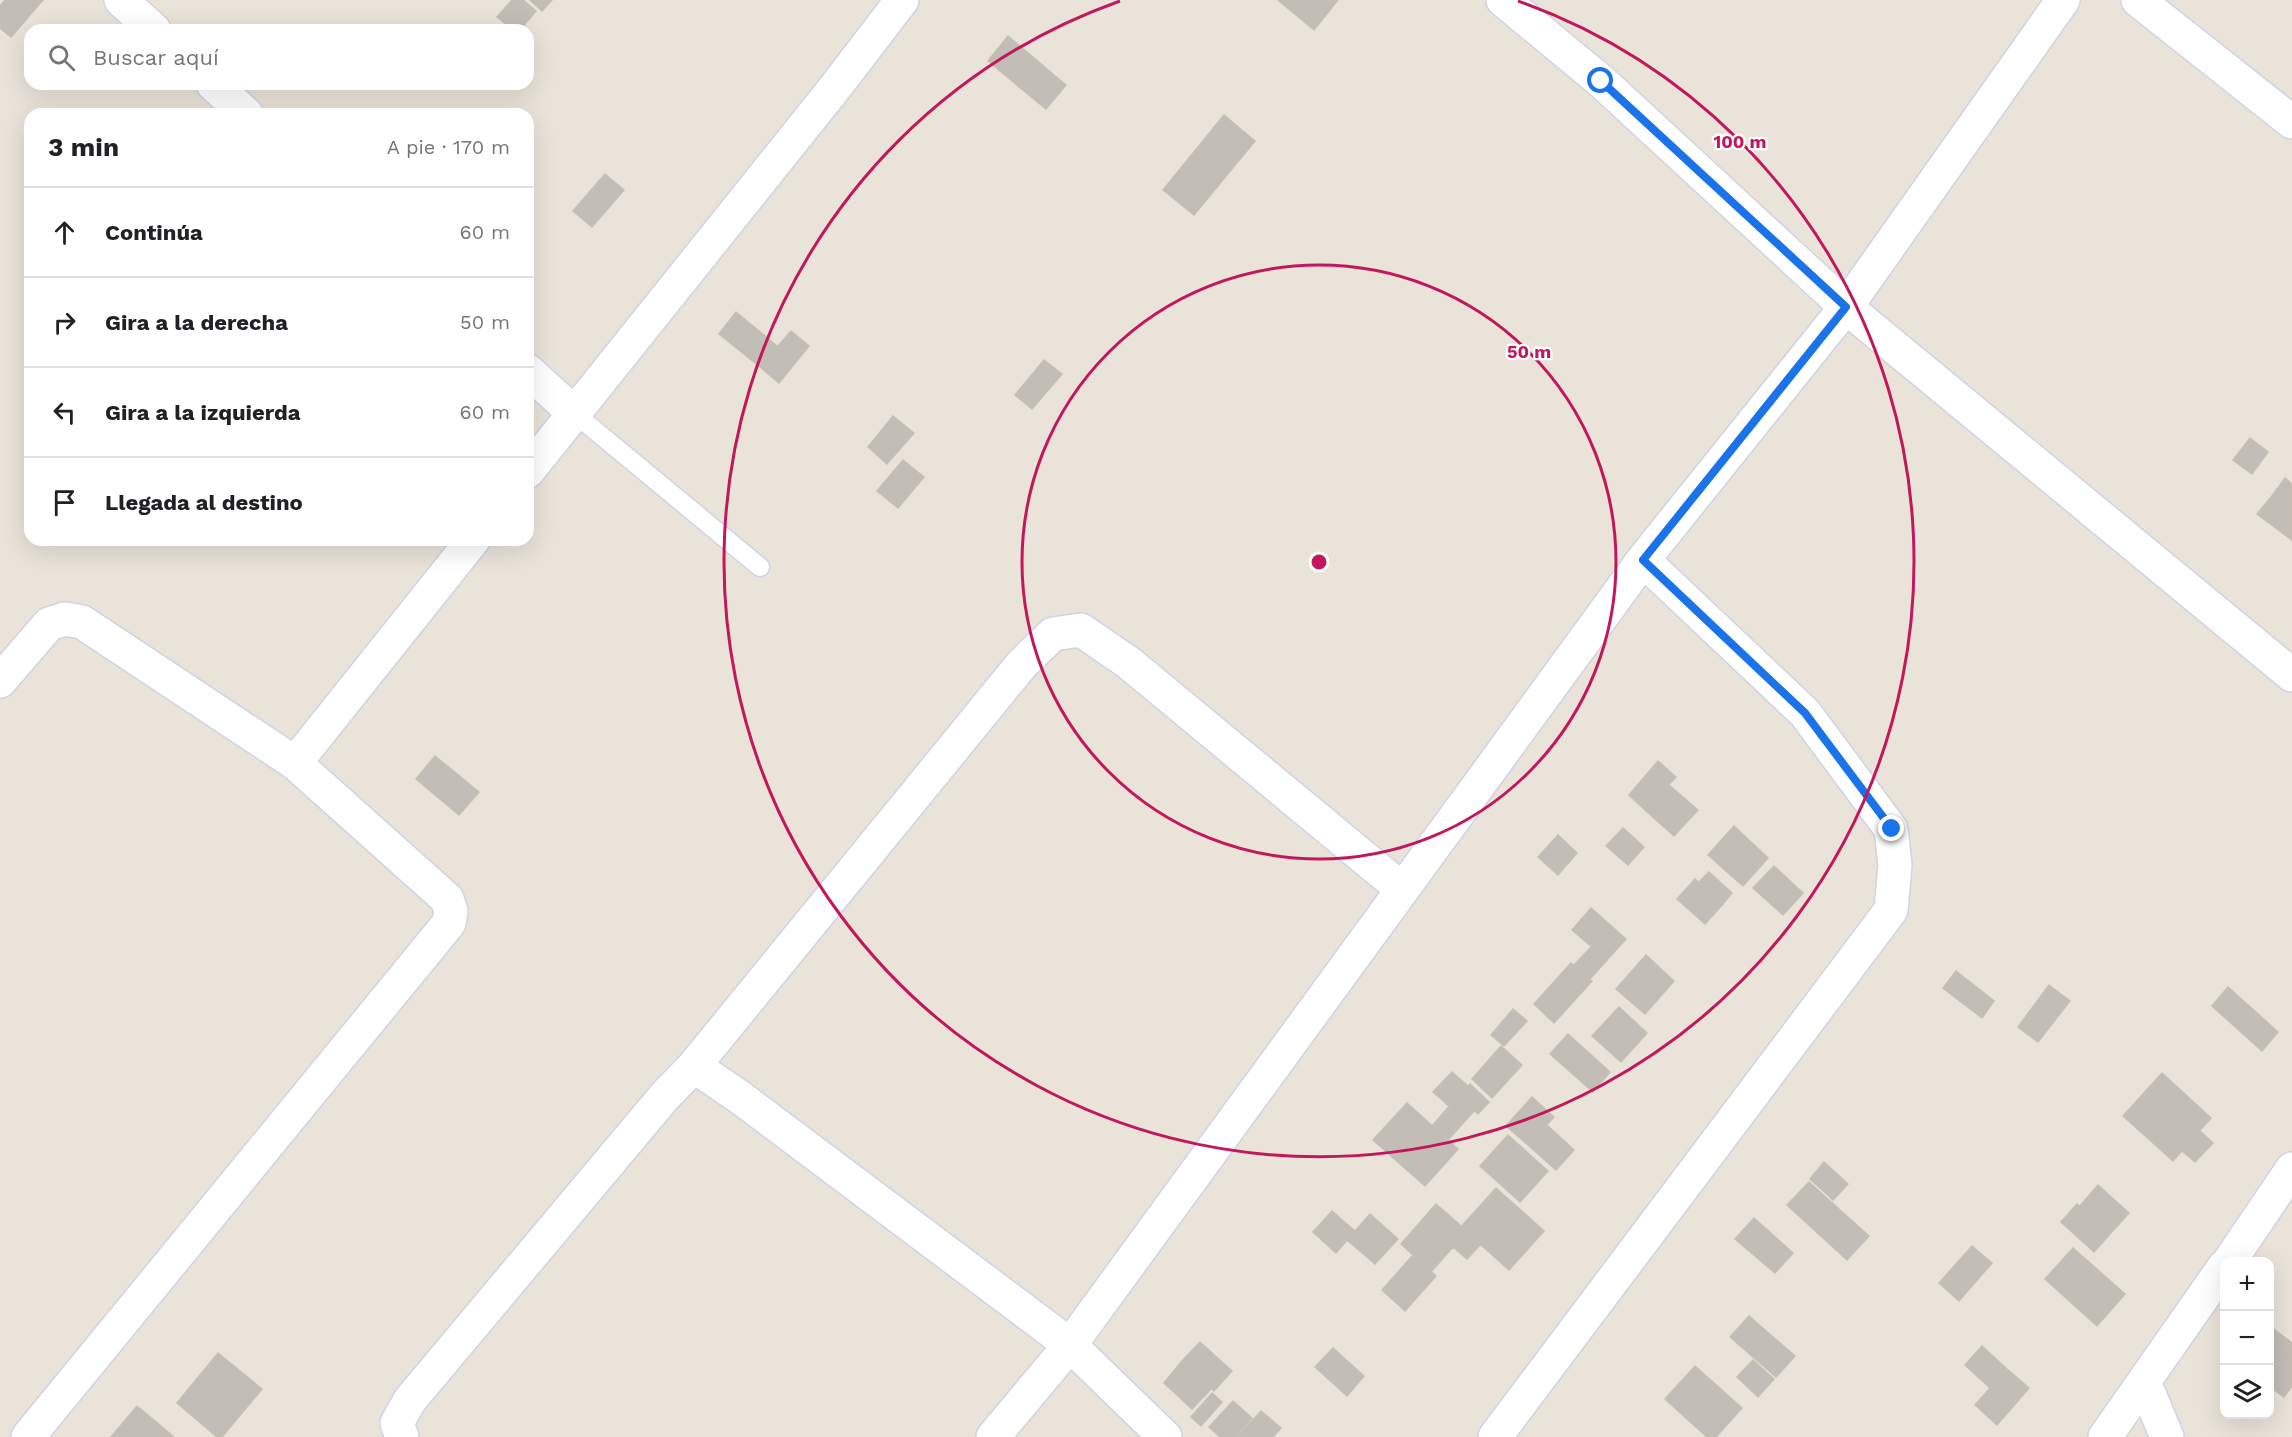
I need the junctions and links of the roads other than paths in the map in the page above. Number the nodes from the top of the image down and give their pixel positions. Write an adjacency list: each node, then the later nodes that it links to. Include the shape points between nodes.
1 (121, 0): 6 (street)
2 (902, 0): 12 (street)
3 (1503, 0): 10 (street, via 1601,81)
4 (2063, 0): 10 (street)
5 (2138, 0): 9 (street)
6 (147, 24)
7 (220, 90): 8 (street)
8 (239, 108)
9 (2292, 122)
10 (1846, 307): 15 (street); 17 (street)
11 (534, 376): 12 (street)
12 (574, 413): 13 (street); 16 (lane)
13 (534, 463)
14 (468, 546): 19 (street)
15 (1643, 560): 20 (street); 31 (street, via 1805,713 1892,829 1892,910)
16 (760, 567)
17 (2292, 675)
18 (0, 681): 19 (street, via 49,624 73,619)
19 (295, 763): 27 (street, via 447,899 451,910 449,923)
20 (1402, 889): 21 (street, via 1129,663 1080,630 1053,634 1022,664); 25 (street)
21 (694, 1066): 25 (street); 28 (street, via 410,1400 397,1423)
22 (2292, 1168): 23 (street)
23 (2232, 1257)
24 (2220, 1274): 26 (street)
25 (1070, 1345): 29 (street); 30 (street)
26 (2145, 1384): 32 (street); 33 (street)
27 (28, 1437)
28 (402, 1437)
29 (993, 1437)
30 (1164, 1437)
31 (1495, 1437)
32 (2105, 1437)
33 (2168, 1437)

